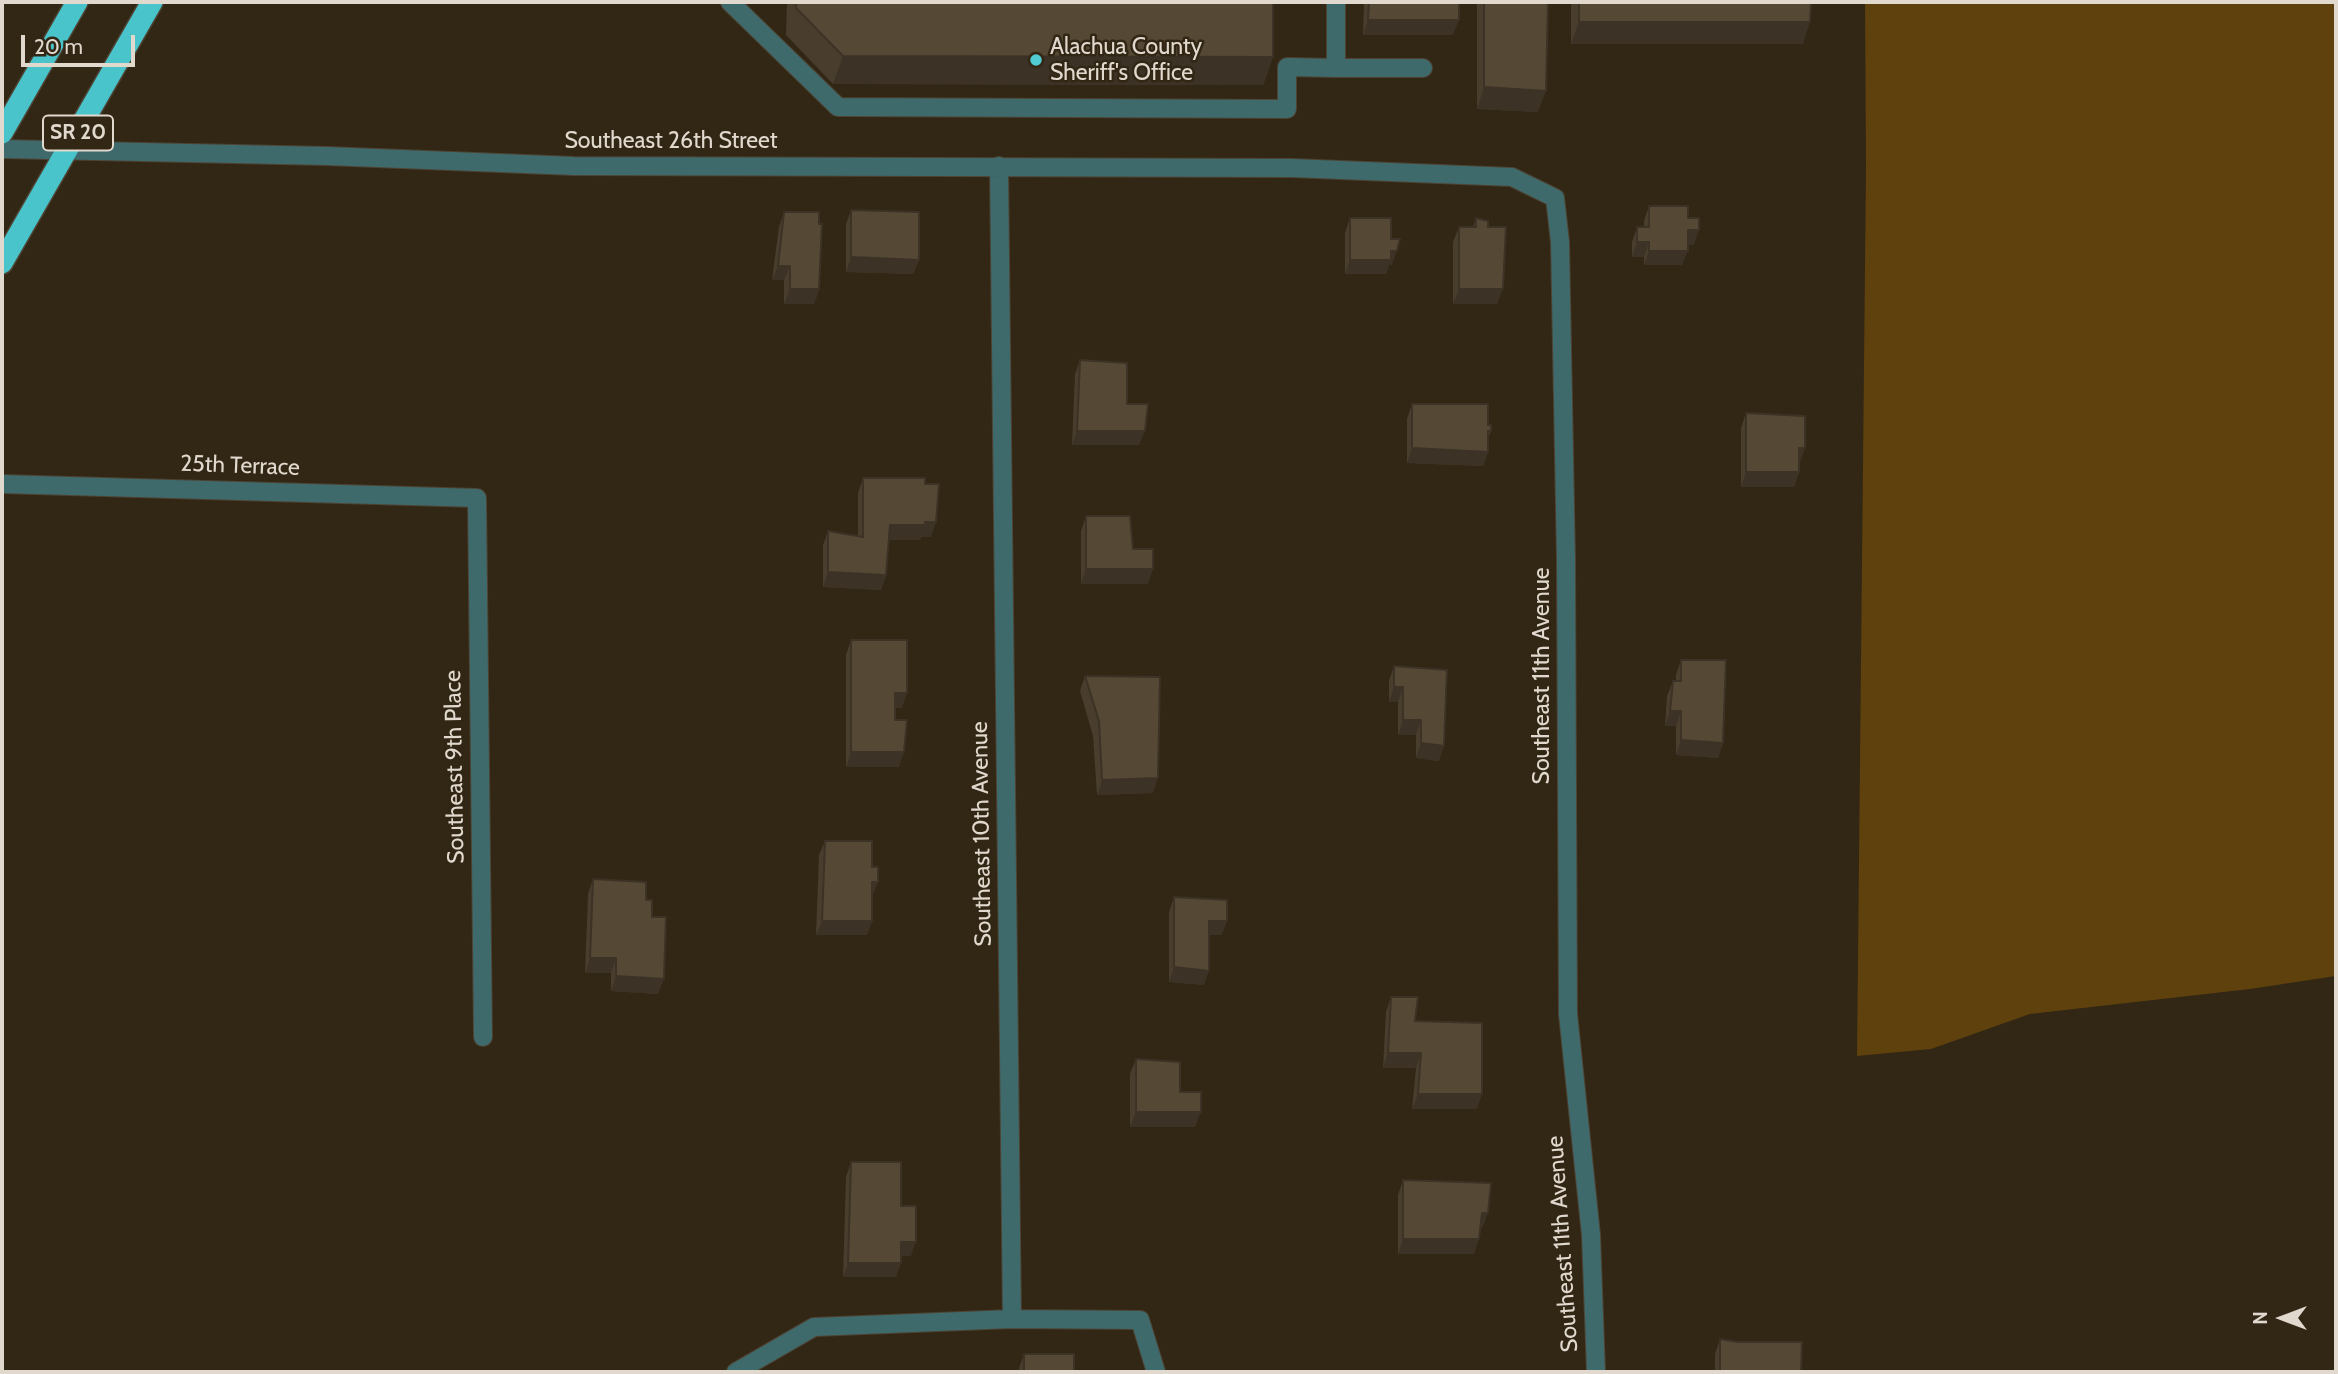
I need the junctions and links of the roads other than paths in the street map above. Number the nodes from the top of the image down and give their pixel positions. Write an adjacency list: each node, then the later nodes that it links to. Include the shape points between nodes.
1 (76, 2): 7 (highway, SR 20)
2 (152, 2): 9 (highway, SR 20)
3 (730, 2): 5 (street, via 838,107 1287,109 1287,67)
4 (1336, 2): 5 (street)
5 (1336, 68): 6 (street)
6 (1423, 68)
7 (2, 133)
8 (2, 149): 9 (street, Southeast 26th Street)
9 (68, 150): 10 (street, Southeast 26th Street, via 574,166); 12 (highway, SR 20)
10 (999, 166): 11 (street, Southeast 26th Street); 16 (street, Southeast 10th Avenue)
11 (1341, 169): 19 (street, Southeast 11th Avenue, via 1513,177 1555,198 1560,242 1566,532 1569,1014 1591,1236)
12 (2, 263)
13 (2, 484): 14 (street, 25th Terrace)
14 (477, 498): 15 (street, Southeast 9th Place)
15 (483, 1037)
16 (1012, 1319): 17 (street, via 814,1327); 18 (street, via 1140,1320)
17 (736, 1372)
18 (1156, 1372)
19 (1596, 1372)

